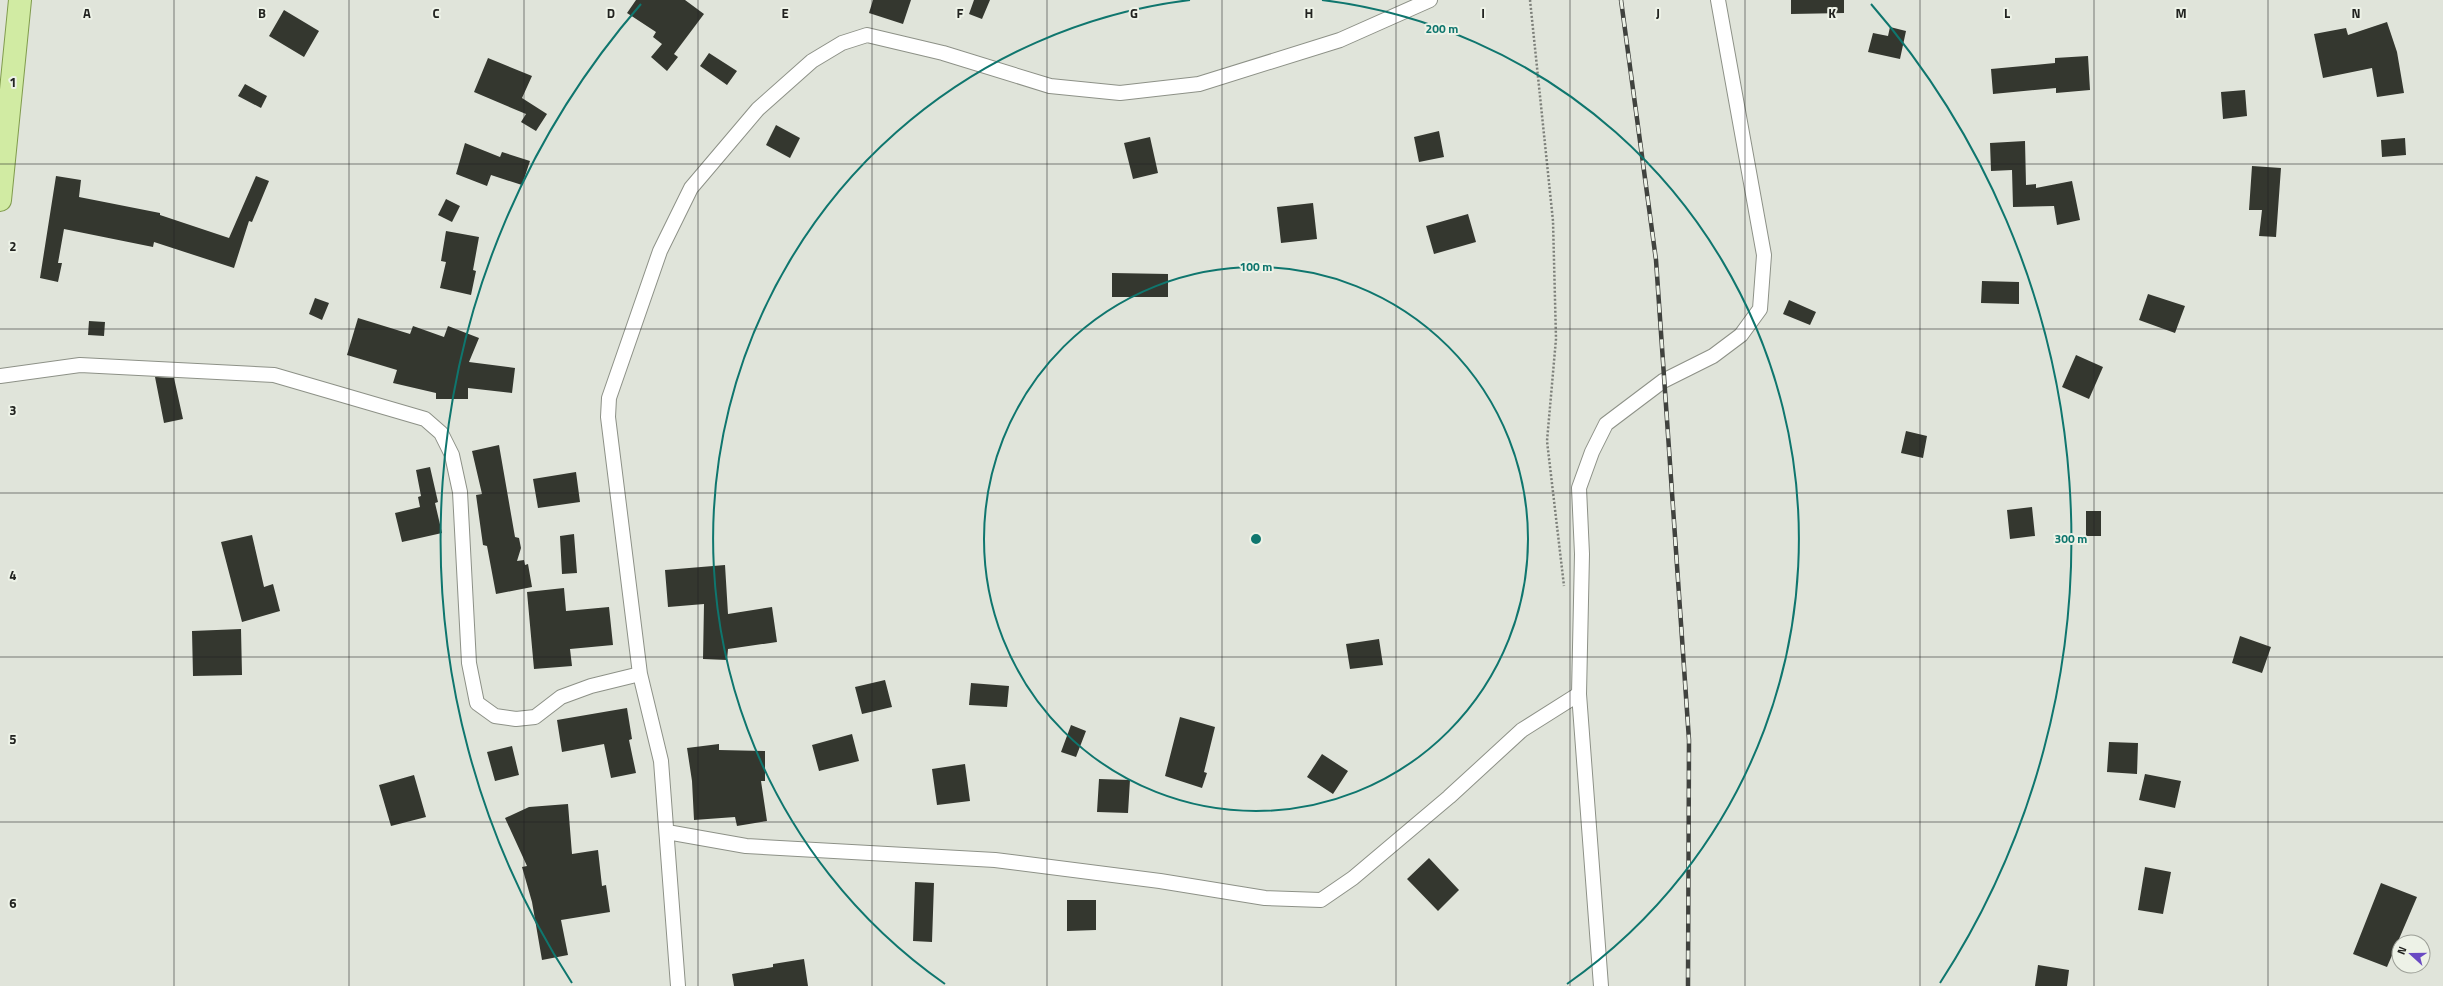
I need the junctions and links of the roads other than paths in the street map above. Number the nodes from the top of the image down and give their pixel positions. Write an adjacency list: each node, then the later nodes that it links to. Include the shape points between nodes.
1 (20, 0): 4 (main road)
2 (1430, 0): 6 (street, via 1340,40 1199,84 1120,93 1050,86 943,53 867,35 842,43 812,61 758,109 691,188 660,251 609,398 608,417)
3 (1718, 0): 7 (street, via 1764,255 1760,309 1741,335 1713,356 1663,381 1606,424 1592,452 1579,488 1582,554)
4 (0, 200)
5 (0, 376): 6 (street, via 80,365 274,375 425,419 441,433 452,455 460,492 469,663 477,703 496,716 516,719 535,717 561,697 591,686)
6 (640, 674): 8 (street, via 661,761)
7 (1579, 694): 8 (street, via 1522,730 1443,802 1353,878 1321,900 1266,898 1160,881 995,860 746,846); 10 (street)
8 (667, 832): 9 (street)
9 (678, 986)
10 (1600, 986)

